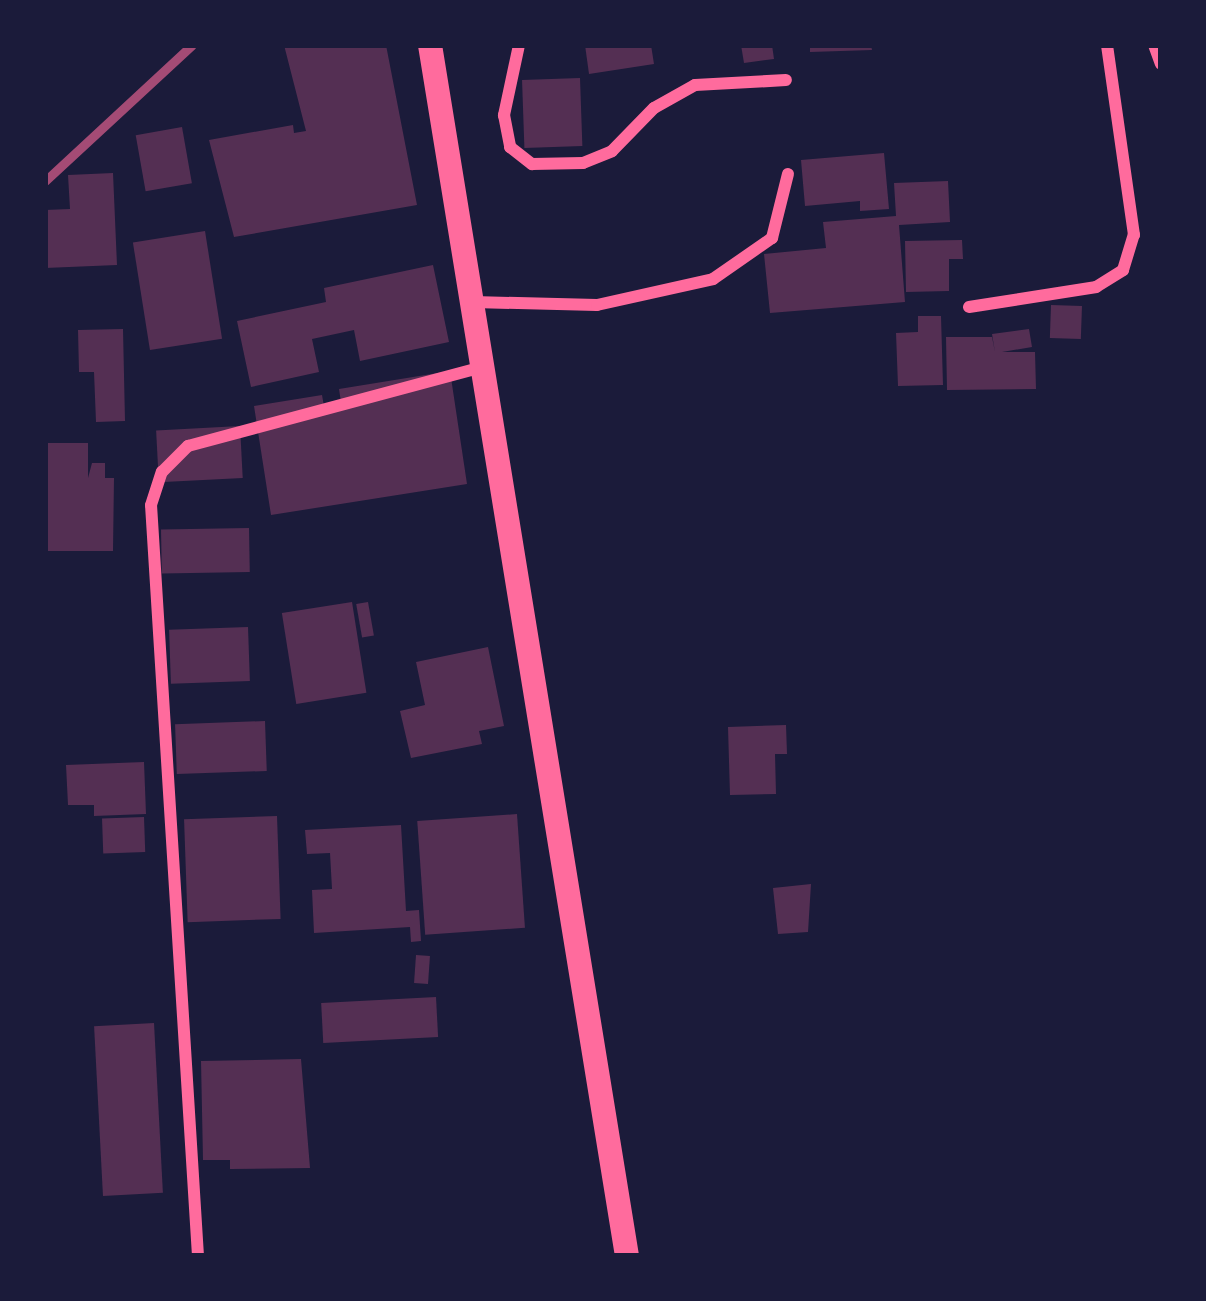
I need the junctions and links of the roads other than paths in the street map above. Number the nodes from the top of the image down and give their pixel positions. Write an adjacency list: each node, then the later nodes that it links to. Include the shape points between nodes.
1 (430, 45): 8 (main road)
2 (519, 45): 6 (street, via 504,115 510,147 532,164 583,163 612,151 653,108 695,85)
3 (1107, 45): 9 (street, via 1134,235 1123,270 1096,287)
4 (1154, 45): 5 (street)
5 (1161, 64)
6 (786, 80)
7 (788, 174): 8 (street, via 772,238 713,279 597,304)
8 (472, 302): 10 (main road)
9 (969, 307)
10 (482, 367): 11 (street, via 188,446 162,472 151,505); 12 (main road)
11 (198, 1256)
12 (627, 1256)

